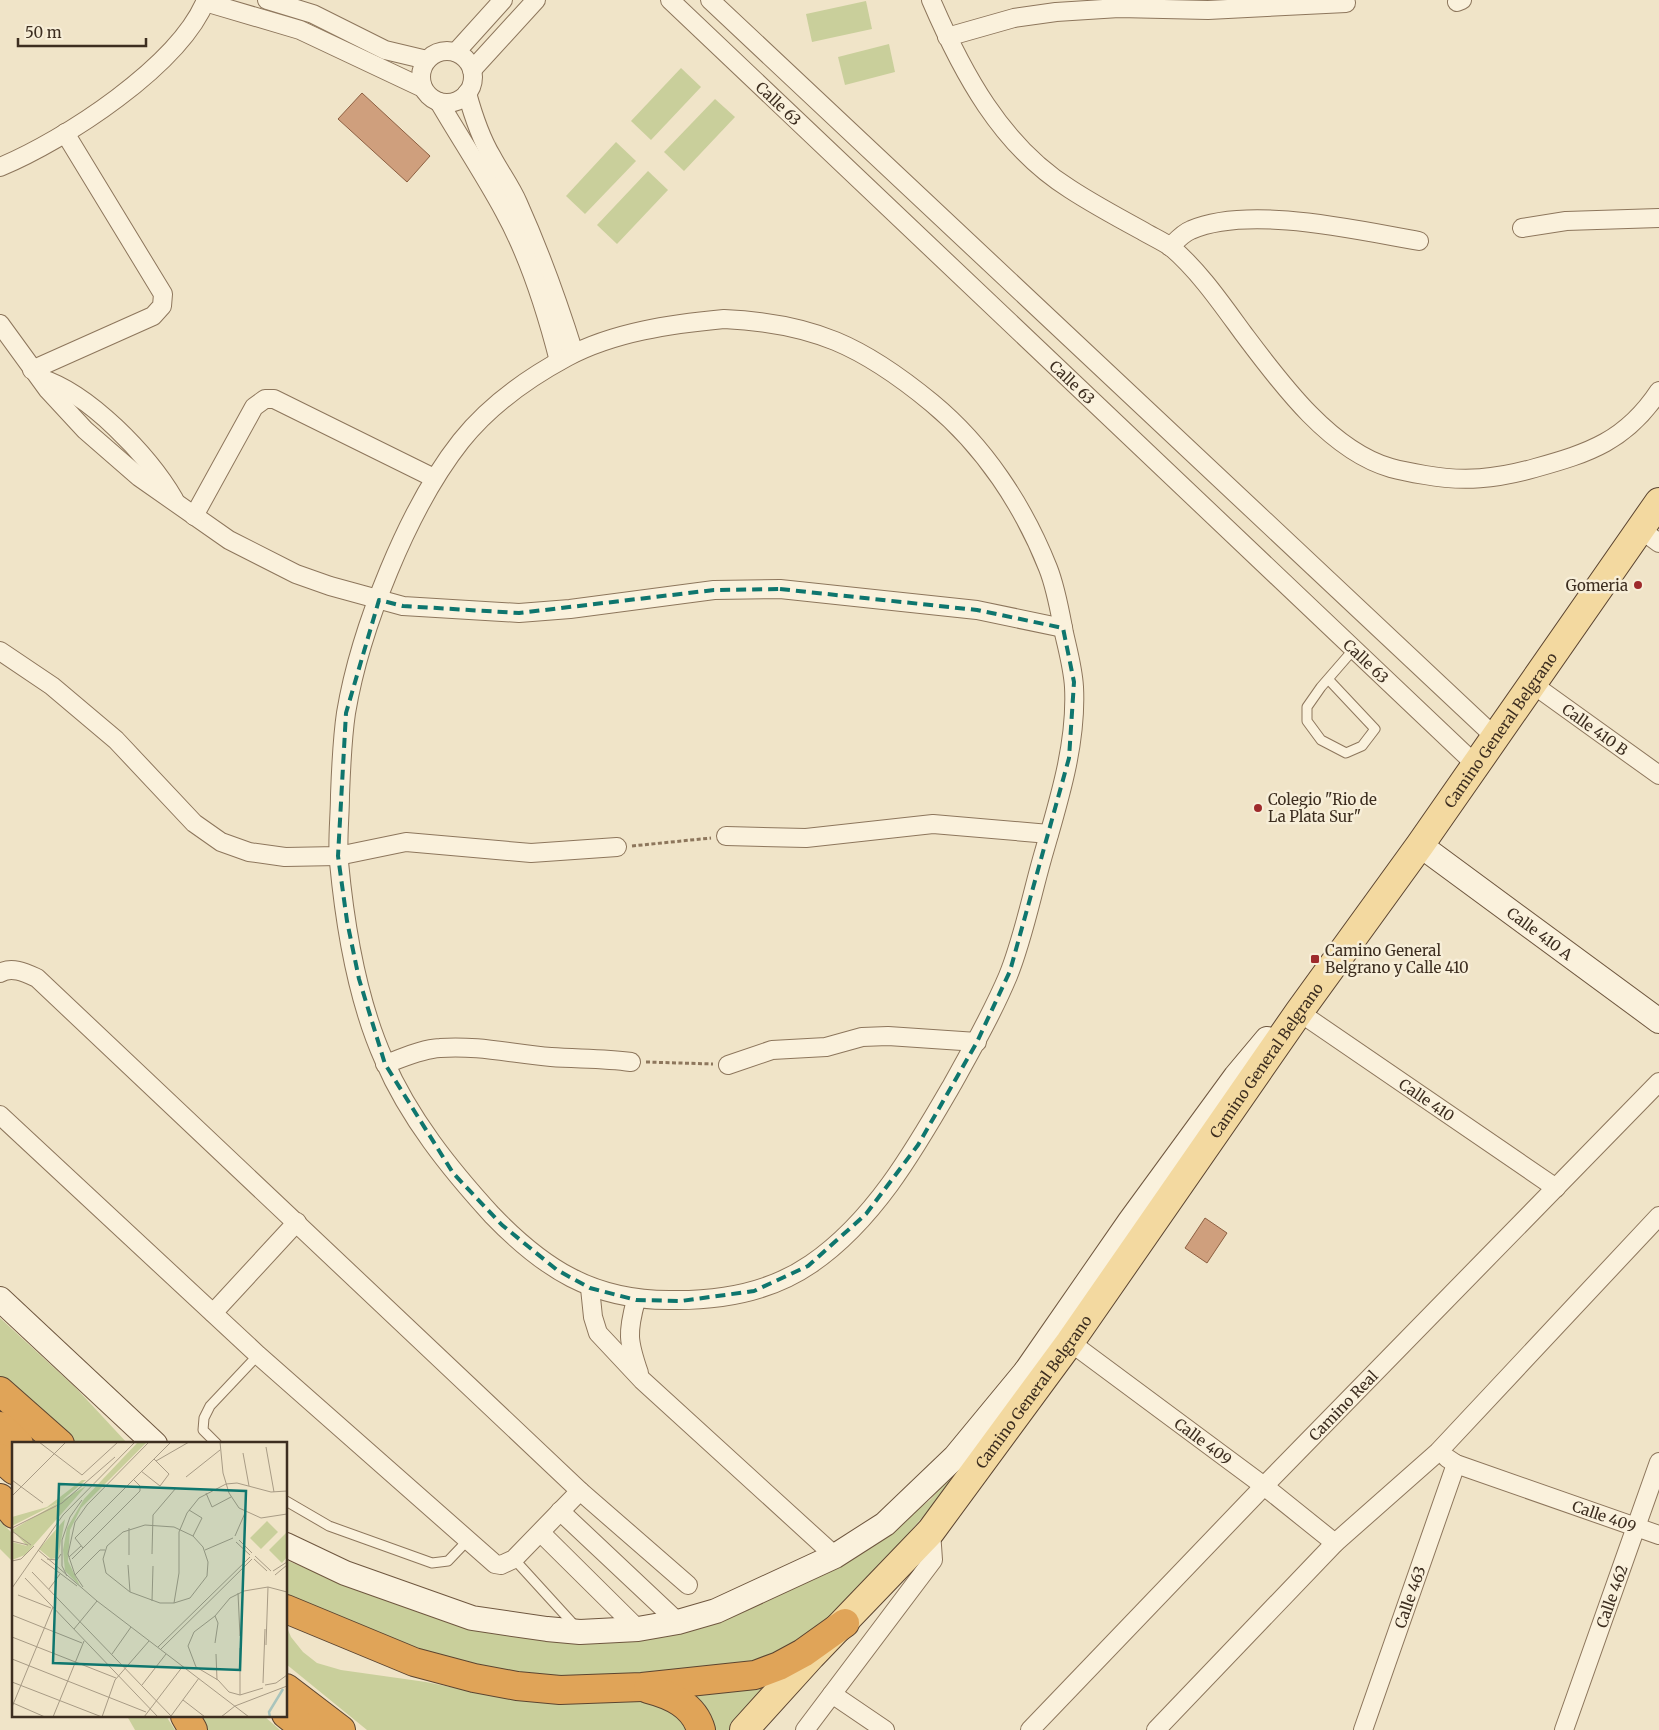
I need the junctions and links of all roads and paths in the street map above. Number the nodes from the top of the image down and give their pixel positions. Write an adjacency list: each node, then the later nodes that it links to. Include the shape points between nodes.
1 (267, 0): 11 (street, via 313,14 385,50)
2 (503, 0): 10 (street)
3 (536, 0): 12 (street)
4 (670, 0): 32 (street, Calle 63)
5 (710, 0): 36 (street, Calle 63)
6 (931, 0): 9 (street)
7 (206, 1): 13 (street, via 300,30); 16 (street, via 200,14 162,62)
8 (1346, 3): 9 (street, via 1208,10 1119,8 1056,12 1014,18)
9 (947, 37): 21 (street, via 965,74 994,117 1029,157 1068,188)
10 (456, 52): 11 (street, via 440,51); 12 (street, via 463,56)
11 (426, 60): 13 (street, via 421,73)
12 (472, 70): 14 (street, via 473,78)
13 (423, 88): 15 (street)
14 (467, 93): 15 (street, via 455,102); 23 (street, via 472,114 517,201 559,304)
15 (439, 102): 23 (street, via 504,211)
16 (65, 133): 17 (street); 24 (street, via 163,294 162,306 154,316)
17 (0, 167)
18 (1659, 218): 19 (street, via 1566,221)
19 (1522, 228)
20 (1419, 241): 21 (street, via 1256,218 1229,219 1189,230)
21 (1170, 247): 25 (street, via 1201,278 1276,376 1326,430 1358,453 1390,468 1455,480 1512,475 1576,457 1617,436 1649,406)
22 (0, 324): 24 (street)
23 (566, 357): 26 (street, via 491,410 465,437); 31 (street, via 640,331 724,319 769,321 804,328 839,341 907,383 966,432 1006,486 1028,527 1050,572)
24 (35, 374): 28 (street, via 112,455)
25 (1659, 391)
26 (434, 478): 28 (street, via 274,399 265,399 254,407); 30 (street, via 404,535)
27 (1659, 502): 29 (main road, Camino General Belgrano)
28 (194, 516): 30 (street, via 228,540 296,574)
29 (1649, 536): 35 (main road, Camino General Belgrano)
30 (379, 600): 31 (street, via 403,606 519,613 570,610 714,590 780,589 977,610); 43 (street, via 361,650 346,713)
31 (1063, 628): 39 (street, via 1074,682 1073,718 1069,758)
32 (1354, 648): 34 (lane); 37 (street, Calle 63)
33 (0, 651): 43 (street, via 52,686 116,740 194,823 221,842 249,852 285,857)
34 (1328, 679): 34 (lane, via 1307,707 1307,722 1321,740 1346,753 1362,746 1375,729)
35 (1531, 683): 36 (main road, Camino General Belgrano); 38 (street, Calle 410 B)
36 (1494, 736): 37 (main road, Camino General Belgrano)
37 (1475, 764): 41 (main road, Camino General Belgrano)
38 (1659, 775)
39 (1049, 834): 40 (street, via 933,824 806,838); 47 (street, via 1010,971)
40 (726, 836): 42 (path)
41 (1420, 845): 45 (main road, Camino General Belgrano); 46 (street, Calle 410 A)
42 (617, 847): 43 (street, via 531,853 406,842)
43 (338, 856): 49 (street, via 359,979)
44 (0, 973): 55 (street, via 4,970 21,971 37,978)
45 (1299, 1012): 53 (street, Calle 410); 60 (main road, Camino General Belgrano); 62 (street, via 1281,1024 1236,1076 1130,1221)
46 (1659, 1021)
47 (977, 1042): 50 (street, via 862,1037 826,1047 772,1050); 58 (street, via 918,1145 866,1214 808,1266 754,1291 706,1299)
48 (631, 1062): 49 (street, via 489,1049 439,1048); 50 (path)
49 (385, 1064): 56 (street, via 453,1173 529,1249 557,1270)
50 (728, 1065)
51 (1659, 1082): 53 (street, Camino Real)
52 (0, 1114): 59 (street)
53 (1556, 1188): 75 (street, Camino Real)
54 (1659, 1216): 70 (street)
55 (297, 1222): 59 (street); 76 (street)
56 (590, 1288): 58 (street); 63 (street, via 598,1333)
57 (0, 1299): 68 (street)
58 (636, 1300): 63 (street, via 629,1325 629,1346)
59 (213, 1313): 61 (street)
60 (1070, 1342): 62 (main road, Camino General Belgrano); 75 (street, Calle 409)
61 (258, 1355): 69 (lane, via 210,1406 204,1418 203,1430); 85 (street)
62 (1037, 1372): 82 (main road, Camino General Belgrano); 88 (street, via 885,1524)
63 (642, 1380): 88 (street)
64 (0, 1391): 67 (highway)
65 (0, 1426): 66 (highway)
66 (17, 1442)
67 (58, 1442)
68 (154, 1442)
69 (215, 1442)
70 (1438, 1452): 73 (street, Calle 409); 86 (street)
71 (0, 1458): 74 (highway)
72 (1659, 1462): 81 (street, Calle 462)
73 (1456, 1464): 81 (street, Calle 409); 111 (street, Calle 463)
74 (12, 1468)
75 (1264, 1486): 86 (street, Calle 409); 109 (street, Camino Real)
76 (580, 1491): 80 (street); 90 (street)
77 (0, 1498): 79 (highway)
78 (288, 1501): 85 (lane, via 329,1526 432,1564 448,1561)
79 (12, 1512)
80 (560, 1512): 83 (street); 93 (street)
81 (1636, 1527): 84 (street, Calle 409); 112 (street, Calle 462)
82 (931, 1531): 92 (main road, Camino General Belgrano); 98 (street, via 933,1560)
83 (541, 1533): 89 (street); 94 (street)
84 (1659, 1535)
85 (467, 1541): 89 (street, via 495,1564 501,1565)
86 (1336, 1543): 110 (street)
87 (288, 1545): 95 (street, via 345,1573 472,1618)
88 (835, 1556): 93 (street, via 716,1611)
89 (514, 1558): 95 (lane)
90 (688, 1585)
91 (288, 1610): 96 (highway, via 414,1662 474,1678 560,1690)
92 (852, 1615): 96 (highway, via 804,1653 755,1675); 105 (main road, Camino General Belgrano); 106 (main road, Camino General Belgrano, via 819,1666)
93 (678, 1622): 94 (street)
94 (638, 1628): 95 (street)
95 (580, 1632)
96 (642, 1687): 104 (highway, via 679,1700 691,1712)
97 (288, 1690): 103 (highway)
98 (832, 1694): 107 (street); 108 (street)
99 (288, 1716): 102 (highway)
100 (186, 1718): 101 (highway)
101 (193, 1730)
102 (306, 1730)
103 (342, 1730)
104 (701, 1730)
105 (744, 1730)
106 (762, 1730)
107 (805, 1730)
108 (885, 1730)
109 (1030, 1730)
110 (1156, 1730)
111 (1363, 1730)
112 (1564, 1730)

